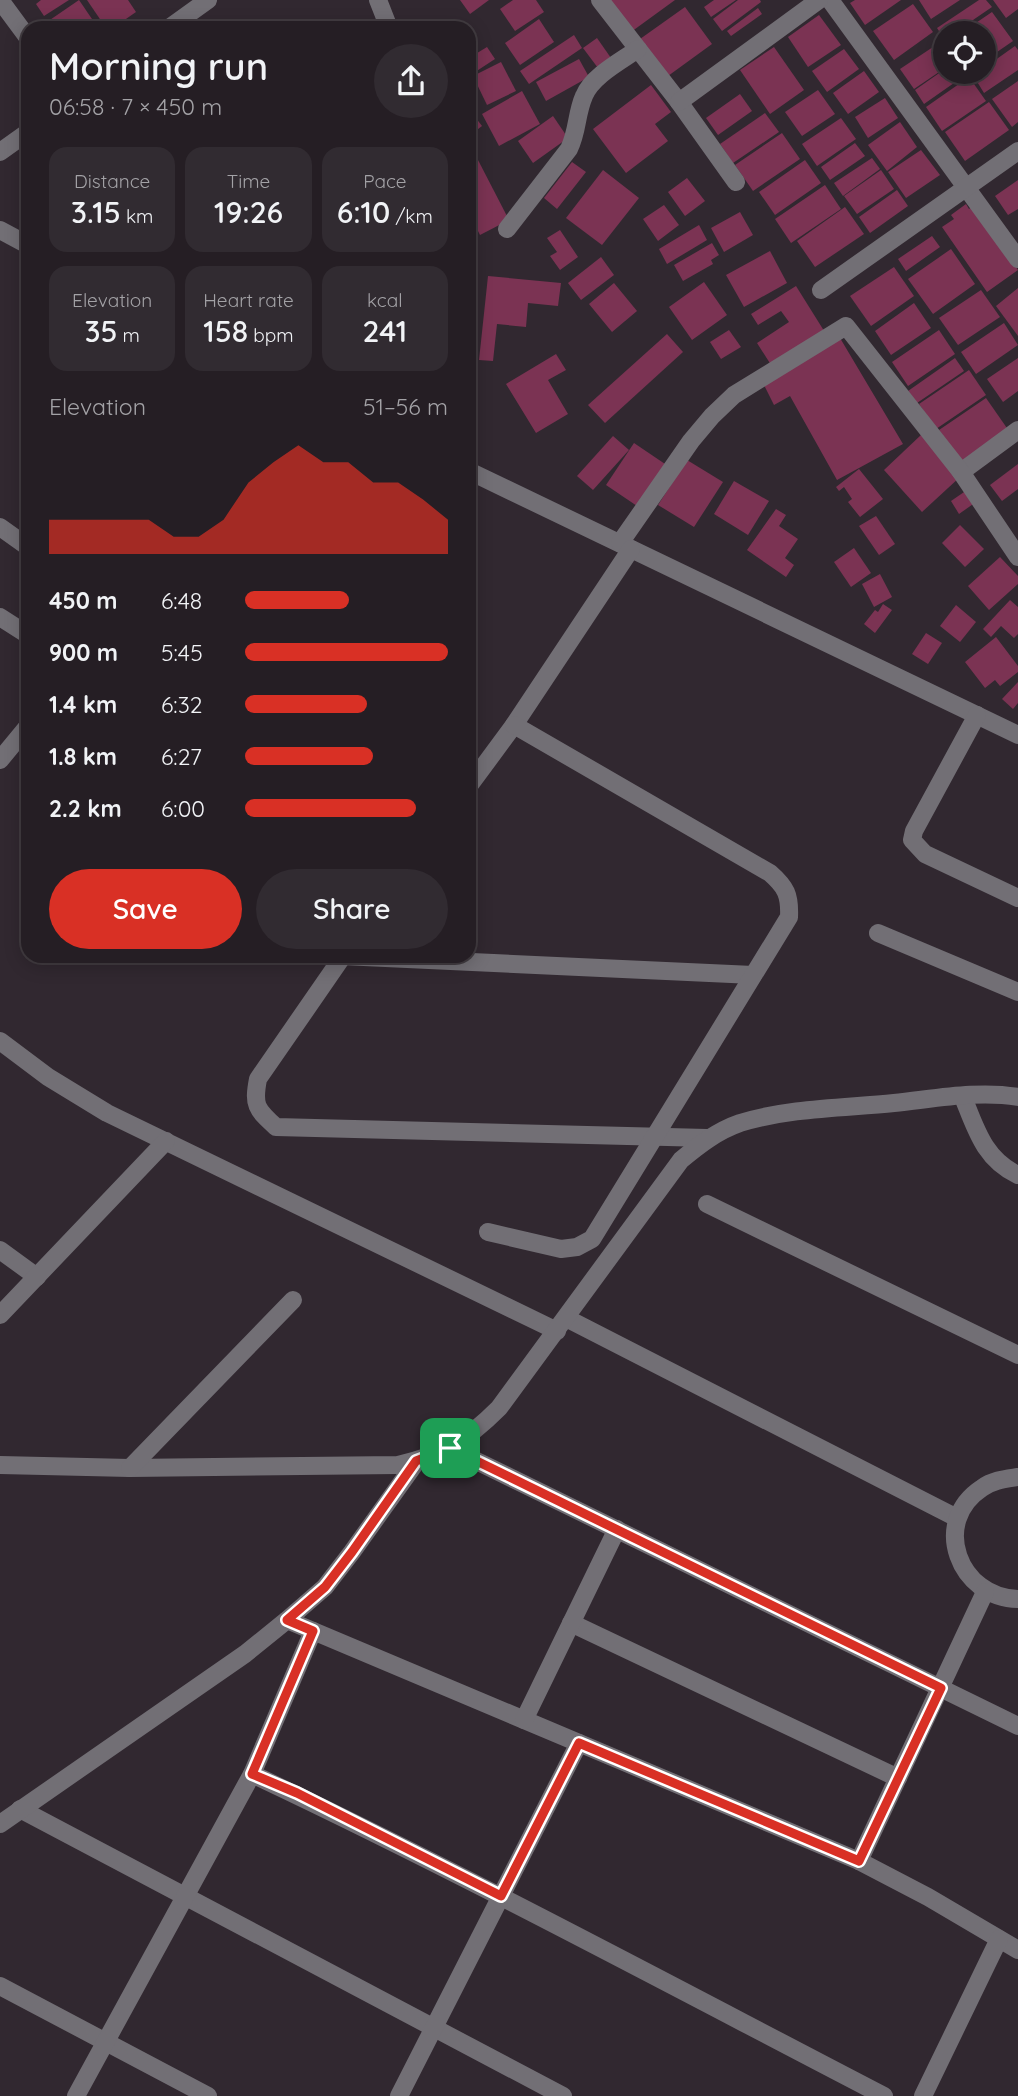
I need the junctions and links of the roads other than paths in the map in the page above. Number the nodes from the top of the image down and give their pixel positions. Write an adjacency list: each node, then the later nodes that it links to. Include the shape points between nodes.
1 (208, 0): 7 (street)
2 (378, 0): 8 (street)
3 (600, 0): 10 (street)
4 (819, 0): 11 (street)
5 (830, 0): 16 (street)
6 (9, 3): 9 (street)
7 (179, 21)
8 (386, 21)
9 (21, 25)
10 (638, 49): 11 (street); 17 (street, via 591,84 569,149)
11 (679, 102): 15 (street)
12 (21, 137): 14 (street)
13 (1018, 151): 16 (street)
14 (0, 152)
15 (736, 182)
16 (966, 188): 20 (street); 21 (street)
17 (507, 229)
18 (0, 230): 19 (street)
19 (21, 240)
20 (1018, 259)
21 (821, 290)
22 (1018, 430): 23 (street)
23 (961, 472): 27 (street, via 846,326 727,402 691,441); 28 (street)
24 (476, 474): 27 (street)
25 (0, 527): 26 (street)
26 (21, 542)
27 (626, 546): 31 (street); 32 (street)
28 (1018, 556)
29 (0, 617): 30 (street)
30 (21, 630)
31 (976, 715): 34 (street); 37 (street, via 912,840 925,854)
32 (514, 725): 36 (street); 41 (street, via 770,873 785,887 789,916)
33 (21, 734): 35 (street)
34 (1018, 735)
35 (0, 760)
36 (476, 777)
37 (1018, 898)
38 (878, 933): 42 (street)
39 (476, 962): 41 (street)
40 (337, 963): 46 (street, via 258,1079 254,1098 259,1112 276,1127)
41 (753, 975): 46 (street)
42 (1018, 992)
43 (0, 1041): 48 (street, via 107,1113)
44 (1018, 1096): 45 (street)
45 (962, 1097): 47 (street, via 775,1114); 49 (street, via 988,1153)
46 (654, 1137): 47 (street); 51 (street, via 592,1239 561,1249)
47 (707, 1138): 56 (street, via 681,1160)
48 (166, 1142): 53 (street); 56 (street)
49 (1018, 1175)
50 (707, 1204): 57 (street)
51 (488, 1233)
52 (0, 1250): 53 (street)
53 (37, 1277): 55 (street)
54 (293, 1300): 61 (street)
55 (0, 1315)
56 (561, 1324): 58 (street, via 499,1408); 63 (street)
57 (1018, 1355)
58 (450, 1448): 59 (street); 64 (street)
59 (416, 1461): 61 (street, via 398,1465); 67 (street, via 325,1587)
60 (0, 1465): 61 (street)
61 (130, 1468)
62 (1018, 1477): 63 (street, via 981,1488)
63 (957, 1518): 65 (street, via 959,1561)
64 (617, 1529): 68 (street); 70 (street)
65 (985, 1592): 66 (street); 70 (street)
66 (1018, 1599)
67 (287, 1620): 69 (street); 76 (street)
68 (571, 1623): 71 (street); 75 (street)
69 (313, 1631): 71 (street); 74 (street)
70 (941, 1688): 72 (street); 75 (street)
71 (524, 1720): 73 (street)
72 (1018, 1726)
73 (579, 1743): 78 (street); 80 (street)
74 (252, 1774): 79 (street); 80 (street)
75 (898, 1778): 78 (street)
76 (20, 1809): 77 (street); 79 (street)
77 (0, 1824)
78 (859, 1861): 81 (street)
79 (185, 1896): 84 (street); 85 (street)
80 (501, 1896): 84 (street); 90 (street)
81 (999, 1939): 82 (street); 91 (street)
82 (1018, 1951)
83 (0, 1986): 85 (street)
84 (434, 2028): 88 (street); 89 (street)
85 (105, 2042): 86 (street); 87 (street)
86 (76, 2096)
87 (208, 2096)
88 (399, 2096)
89 (563, 2096)
90 (884, 2096)
91 (923, 2096)

